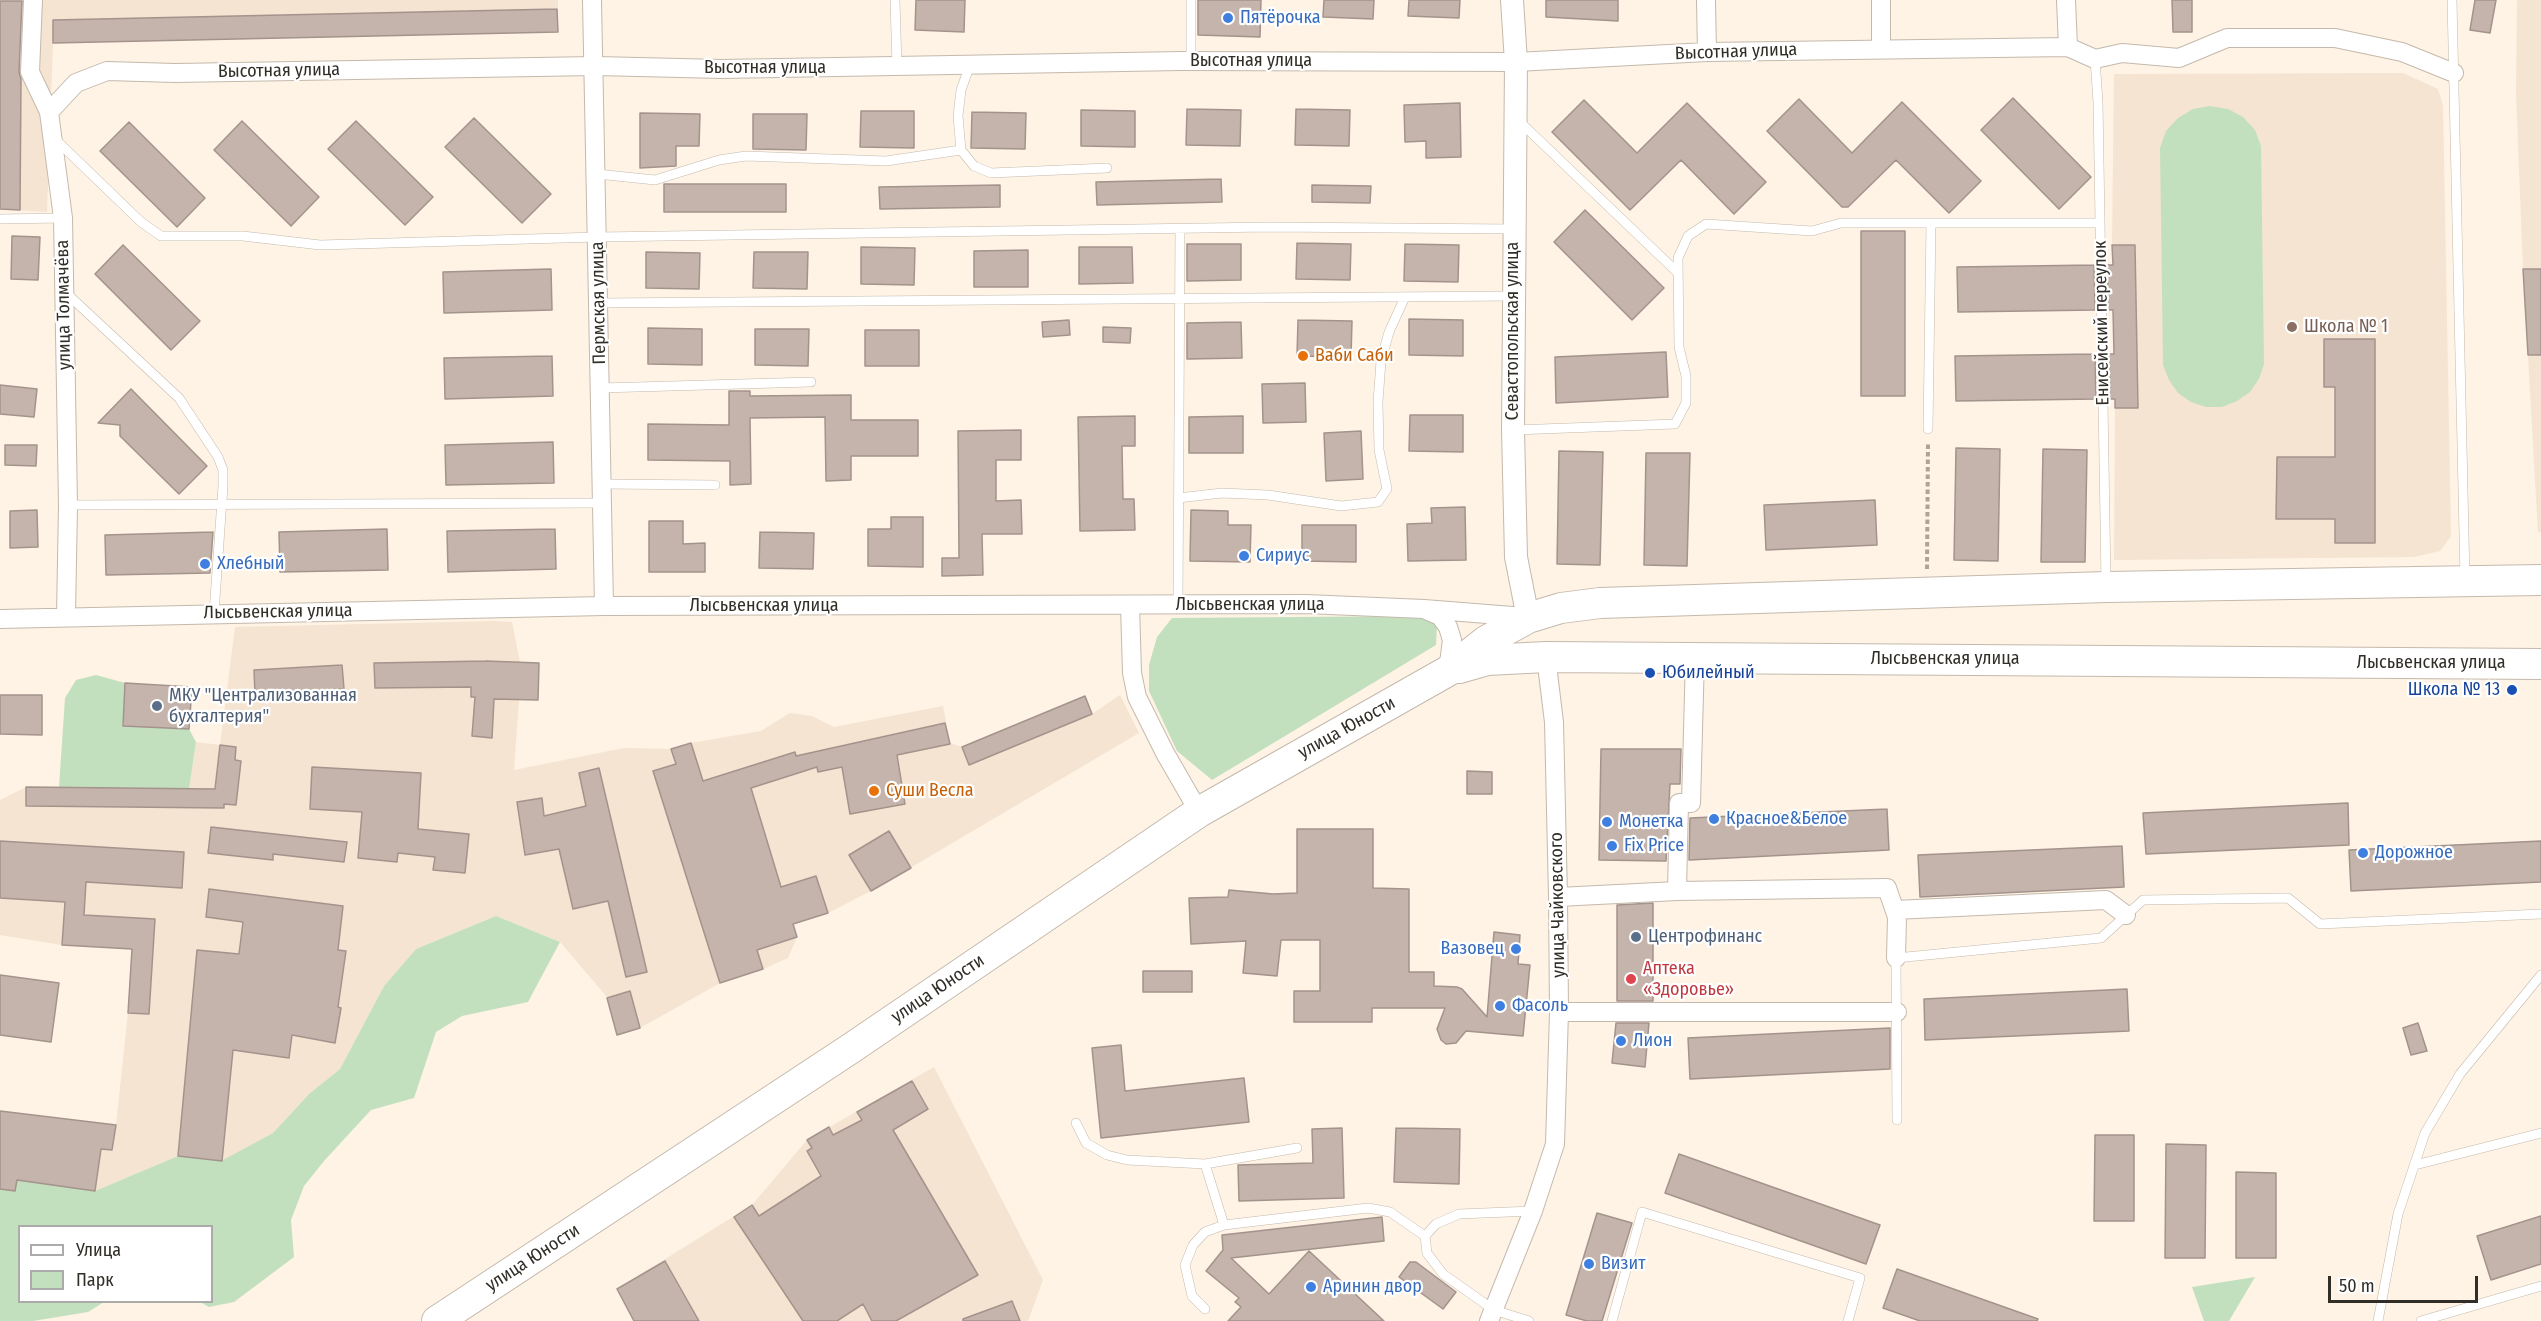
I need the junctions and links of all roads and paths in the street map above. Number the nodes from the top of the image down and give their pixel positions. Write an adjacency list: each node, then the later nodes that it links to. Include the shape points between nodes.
1 (33, 0): 20 (street, улица Толмачёва, via 30,72)
2 (592, 0): 17 (street, Пермская улица)
3 (895, 0): 18 (lane)
4 (1191, 0): 14 (lane)
5 (1512, 0): 15 (street, Севастопольская улица)
6 (1706, 0): 12 (street)
7 (1881, 0): 11 (street)
8 (2066, 0): 10 (street)
9 (2452, 0): 19 (lane)
10 (2068, 47): 11 (street, Высотная улица); 13 (street, Высотная улица)
11 (1881, 49): 12 (street, Высотная улица)
12 (1707, 52): 15 (street, Высотная улица)
13 (2095, 59): 19 (street, via 2122,53 2179,57 2227,38 2335,38 2402,52); 29 (lane, Енисейский переулок)
14 (1191, 62): 15 (street, Высотная улица); 16 (street, Высотная улица)
15 (1516, 62): 21 (street, Севастопольская улица)
16 (970, 65): 18 (street, Высотная улица); 23 (lane, via 961,90 958,116)
17 (596, 66): 18 (street, Высотная улица); 20 (street, Высотная улица, via 107,71 76,83); 25 (street, Пермская улица)
18 (897, 67)
19 (2454, 73): 50 (lane)
20 (50, 112): 22 (street, улица Толмачёва)
21 (1515, 118): 31 (street, Севастопольская улица); 33 (lane)
22 (51, 135): 27 (street, улица Толмачёва); 32 (lane, via 141,222 161,236 243,236 320,245)
23 (961, 150): 24 (lane, via 974,166 991,172); 25 (lane, via 886,161 746,156 719,160 655,180)
24 (1107, 168)
25 (597, 174): 32 (street, Пермская улица)
26 (0, 219): 27 (lane)
27 (63, 219): 34 (street, улица Толмачёва)
28 (1931, 223): 29 (lane); 33 (lane, via 1841,223 1812,231 1706,224 1688,236 1678,258); 41 (lane)
29 (2100, 223): 51 (lane, Енисейский переулок)
30 (1180, 229): 31 (lane); 32 (lane); 37 (lane)
31 (1514, 230): 35 (street, Севастопольская улица)
32 (598, 237): 38 (street, Пермская улица)
33 (1678, 273): 42 (lane, via 1679,347 1686,376 1686,403 1675,424)
34 (64, 291): 47 (lane, via 179,398 219,457 223,470); 48 (street, улица Толмачёва)
35 (1514, 296): 36 (lane); 42 (street, Севастопольская улица)
36 (1405, 297): 37 (lane); 45 (lane, via 1381,361 1379,450 1387,489 1378,502 1341,506 1268,495 1222,493)
37 (1179, 298): 38 (lane); 45 (lane)
38 (599, 303): 40 (street, Пермская улица)
39 (811, 382): 40 (lane)
40 (601, 388): 43 (street, Пермская улица)
41 (1928, 429): 52 (path)
42 (1513, 430): 59 (street, Севастопольская улица, via 1516,556)
43 (602, 484): 44 (lane); 46 (street, Пермская улица)
44 (715, 485)
45 (1178, 498): 54 (lane)
46 (603, 503): 47 (lane); 55 (street, Пермская улица)
47 (220, 504): 48 (lane); 57 (lane)
48 (68, 505): 58 (street, улица Толмачёва)
49 (2541, 580): 50 (main road, Лысьвенская улица)
50 (2465, 581): 51 (main road, Лысьвенская улица)
51 (2106, 587): 52 (main road, Лысьвенская улица)
52 (1927, 593): 59 (main road, Лысьвенская улица, via 1600,603 1561,608)
53 (1130, 605): 54 (street, Лысьвенская улица); 55 (street, Лысьвенская улица); 65 (street, via 1132,673 1137,697)
54 (1178, 605): 56 (street, Лысьвенская улица, via 1306,604)
55 (604, 606): 57 (street, Лысьвенская улица)
56 (1425, 609): 59 (street, Лысьвенская улица); 64 (street, via 1440,616 1448,627 1452,640)
57 (214, 613): 58 (street, Лысьвенская улица)
58 (66, 616): 60 (street, Лысьвенская улица)
59 (1528, 618): 61 (main road, Севастопольская улица); 64 (main road, Лысьвенская улица, via 1486,641)
60 (0, 619)
61 (1546, 657): 62 (main road, Лысьвенская улица); 64 (main road, Лысьвенская улица, via 1487,660); 67 (street, улица Чайковского, via 1554,722)
62 (1695, 657): 63 (main road, Лысьвенская улица); 66 (street, via 1691,803 1679,803)
63 (2541, 664)
64 (1448, 671): 65 (main road, улица Юности)
65 (1199, 812): 87 (main road, улица Юности)
66 (1677, 891): 67 (street); 68 (street, via 1887,888)
67 (1558, 897): 73 (street, улица Чайковского)
68 (1895, 910): 70 (street, via 2106,900); 71 (street)
69 (2541, 914): 70 (lane, via 2320,924 2288,898 2143,900)
70 (2126, 915): 71 (lane, via 2101,938)
71 (1896, 958): 74 (lane)
72 (2541, 975): 80 (lane, via 2460,1074 2425,1133)
73 (1559, 1011): 74 (street); 81 (street, улица Чайковского, via 1555,1144)
74 (1897, 1012): 75 (lane)
75 (1897, 1120)
76 (1076, 1123): 79 (lane, via 1086,1143 1107,1155 1127,1160)
77 (2541, 1133): 80 (lane)
78 (1297, 1148): 79 (lane)
79 (1205, 1164): 82 (lane)
80 (2415, 1165): 91 (lane, via 2398,1214)
81 (1533, 1211): 83 (lane, via 1460,1214 1436,1224); 86 (street, улица Чайковского)
82 (1224, 1225): 83 (lane, via 1368,1208 1390,1212); 85 (lane, via 1205,1233 1193,1245 1185,1265 1192,1296)
83 (1425, 1236): 86 (lane, via 1427,1253 1443,1274)
84 (2541, 1286): 92 (lane)
85 (1205, 1309)
86 (1492, 1315): 88 (lane)
87 (437, 1321)
88 (1529, 1321)
89 (1612, 1321): 90 (lane, via 1642,1212 1860,1278)
90 (1848, 1321)
91 (2378, 1321)
92 (2421, 1321)

